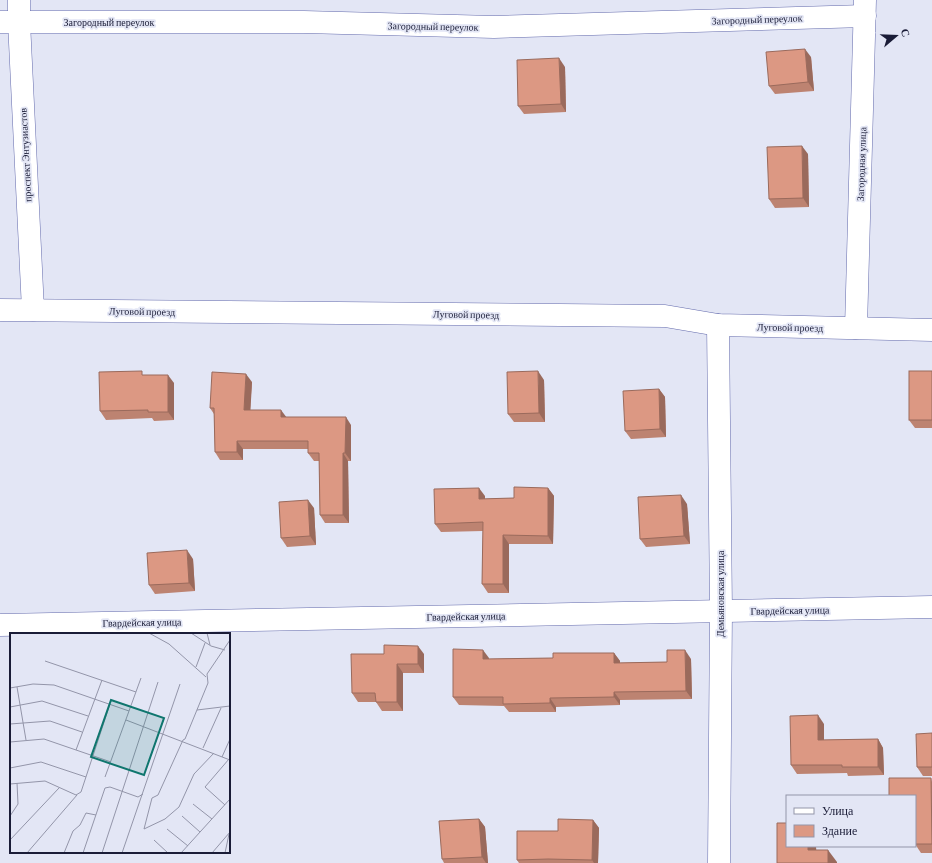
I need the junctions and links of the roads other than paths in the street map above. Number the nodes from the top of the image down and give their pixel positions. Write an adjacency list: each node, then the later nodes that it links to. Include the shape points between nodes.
1 (19, 0): 3 (street, проспект Энтузиастов)
2 (866, 8): 3 (street, Загородный переулок, via 494,27 304,22); 7 (street, Загородная улица)
3 (9, 22): 5 (street, проспект Энтузиастов)
4 (0, 310): 5 (street, Луговой проезд)
5 (33, 310): 6 (street, Луговой проезд, via 665,316)
6 (718, 325): 7 (street, Луговой проезд); 10 (street, Демьяновская улица)
7 (856, 328): 8 (street, Луговой проезд)
8 (932, 330)
9 (932, 607): 10 (street, Гвардейская улица)
10 (720, 611): 11 (street, Гвардейская улица); 12 (street, Демьяновская улица)
11 (0, 625)
12 (719, 863)

